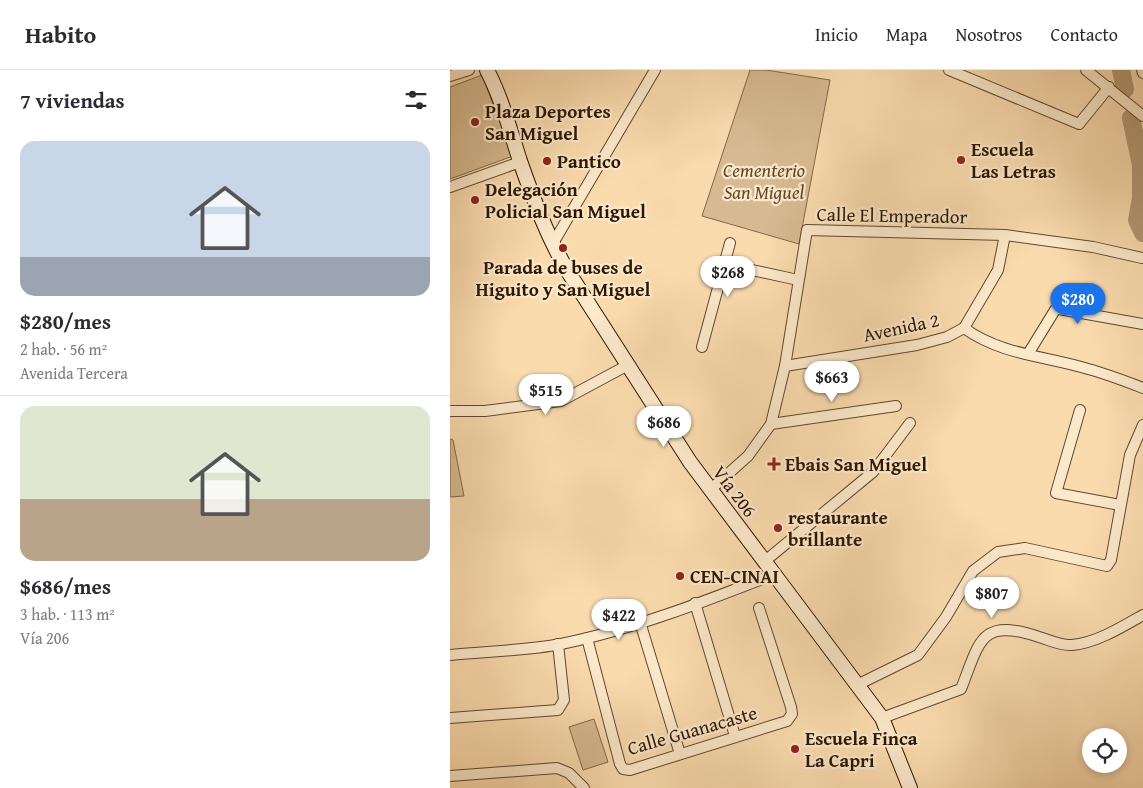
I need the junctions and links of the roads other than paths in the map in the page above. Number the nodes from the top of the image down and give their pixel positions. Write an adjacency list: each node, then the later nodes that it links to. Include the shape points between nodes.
1 (470, 70): 6 (street)
2 (487, 70): 9 (main road, Vía 206, via 497,89)
3 (655, 70): 13 (street)
4 (949, 70): 7 (street, via 1079,124)
5 (1086, 70): 7 (street)
6 (450, 76)
7 (1109, 87): 8 (street)
8 (1143, 116)
9 (520, 162): 10 (street); 13 (main road, Vía 206)
10 (450, 187)
11 (1005, 235): 14 (street, Calle El Emperador, via 1093,247); 16 (street, Calle El Emperador, via 807,230); 18 (street, via 998,270)
12 (730, 243): 15 (street)
13 (552, 245): 21 (main road, Vía 206)
14 (1142, 258)
15 (724, 264): 16 (street); 19 (street)
16 (798, 280): 22 (street, Calle El Emperador)
17 (1143, 324): 20 (street, via 1055,310)
18 (964, 328): 20 (street, via 974,336 1009,351); 22 (street, Avenida 2, via 947,338)
19 (702, 347)
20 (1028, 354): 23 (street, via 1088,368)
21 (628, 365): 25 (street, via 561,401 485,410); 30 (main road, Vía 206)
22 (785, 366): 28 (street, Calle El Emperador)
23 (1143, 388)
24 (896, 406): 28 (street)
25 (450, 410)
26 (1080, 410): 31 (street, via 1056,493)
27 (910, 423): 32 (street, via 873,472)
28 (771, 424): 30 (street, Calle El Emperador, via 748,456)
29 (1143, 424): 31 (street, via 1130,455)
30 (710, 490): 32 (main road, Vía 206)
31 (1120, 505): 41 (street, via 1111,560 1107,566 1025,548 998,552 973,571 946,617 918,655)
32 (765, 561): 33 (main road, Vía 206)
33 (776, 574): 34 (street); 41 (main road, Vía 206)
34 (695, 604): 37 (street); 44 (street)
35 (759, 608): 44 (street, Calle Guanacaste, via 792,714 787,721)
36 (1143, 616): 43 (street, via 1117,630 1072,645 1017,629 996,630 980,641 961,689)
37 (640, 622): 38 (street); 45 (street)
38 (587, 638): 39 (street); 45 (street, Calle Guanacaste, via 623,769 630,770)
39 (558, 644): 40 (street); 42 (street, via 564,700 558,710)
40 (450, 655)
41 (857, 684): 43 (main road, Vía 206)
42 (450, 718)
43 (882, 718): 48 (main road, Vía 206)
44 (735, 736): 45 (street, Calle Guanacaste)
45 (680, 754)
46 (450, 776): 47 (street, via 556,768 569,773)
47 (584, 788)
48 (910, 788)

